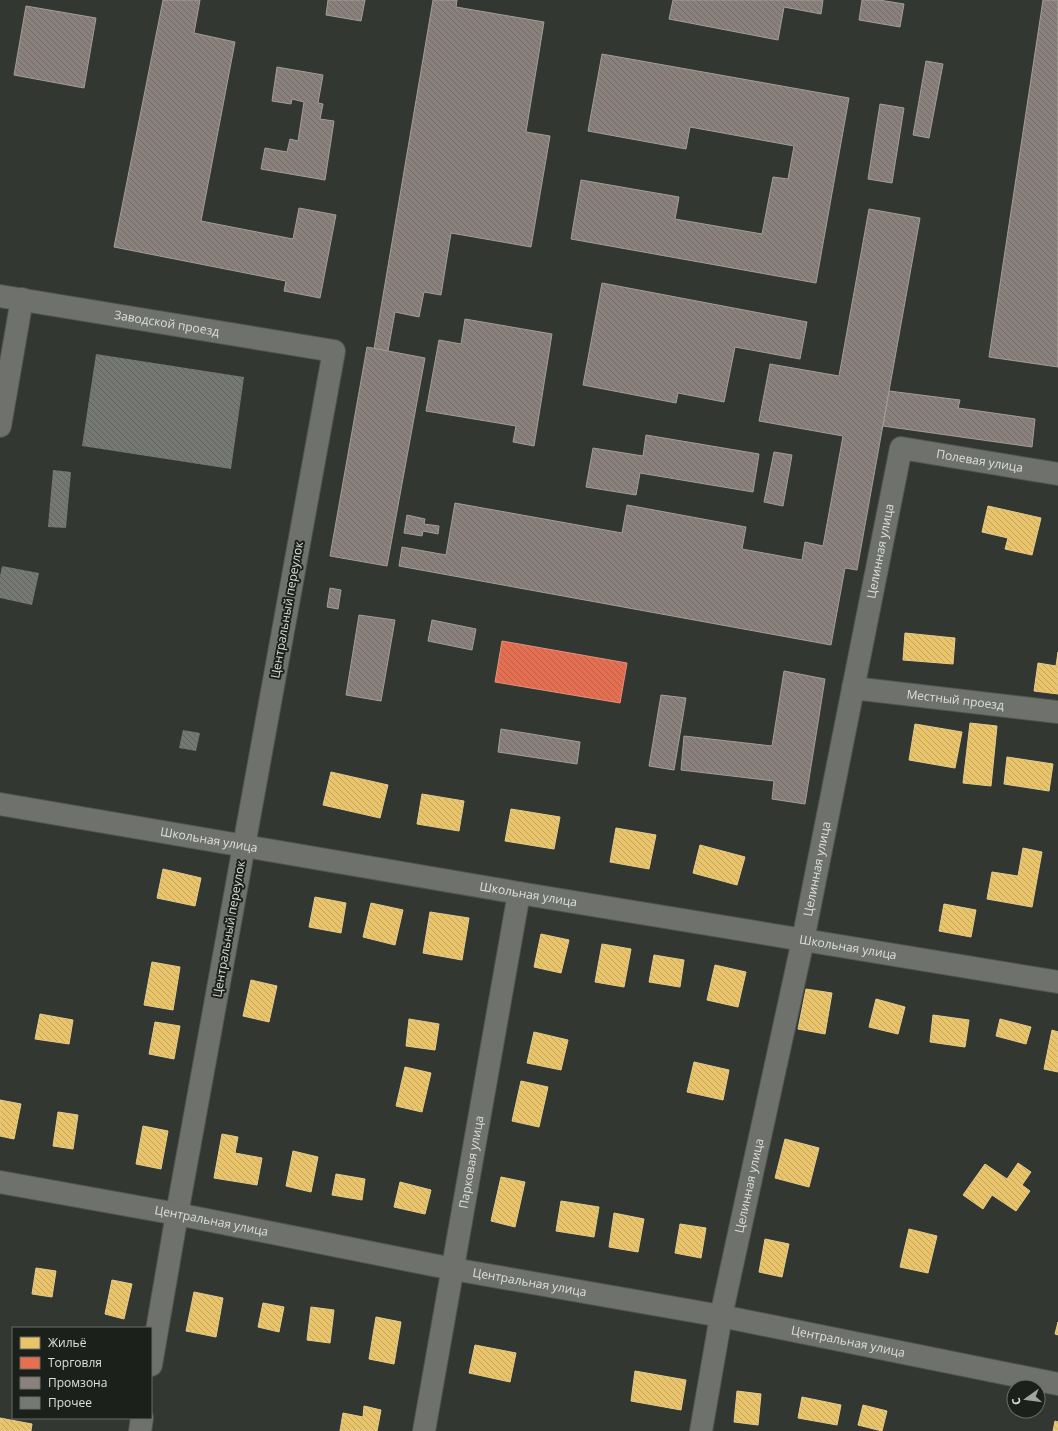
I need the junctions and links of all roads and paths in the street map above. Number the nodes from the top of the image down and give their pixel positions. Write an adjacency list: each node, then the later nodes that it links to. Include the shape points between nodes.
1 (0, 296): 2 (street, Заводской проезд)
2 (22, 299): 3 (street, Заводской проезд); 4 (street)
3 (334, 351): 10 (street, Центральный переулок)
4 (0, 426)
5 (901, 448): 6 (street, Полевая улица); 7 (street, Целинная улица)
6 (1058, 474)
7 (853, 688): 8 (street, Местный проезд); 12 (street, Целинная улица)
8 (1058, 712)
9 (0, 804): 10 (street, Школьная улица)
10 (244, 846): 11 (street, Школьная улица); 15 (street, Центральный переулок)
11 (519, 893): 12 (street, Школьная улица); 16 (street, Парковая улица)
12 (803, 940): 13 (street, Школьная улица); 17 (street, Целинная улица)
13 (1058, 982)
14 (0, 1182): 15 (street, Центральная улица)
15 (177, 1214): 16 (street, Центральная улица); 18 (street, Центральный переулок)
16 (453, 1269): 17 (street, Центральная улица); 22 (street, Парковая улица)
17 (722, 1316): 19 (street, Центральная улица); 23 (street, Целинная улица)
18 (152, 1359)
19 (1058, 1384)
20 (142, 1419): 21 (street)
21 (140, 1431)
22 (424, 1431)
23 (701, 1431)

